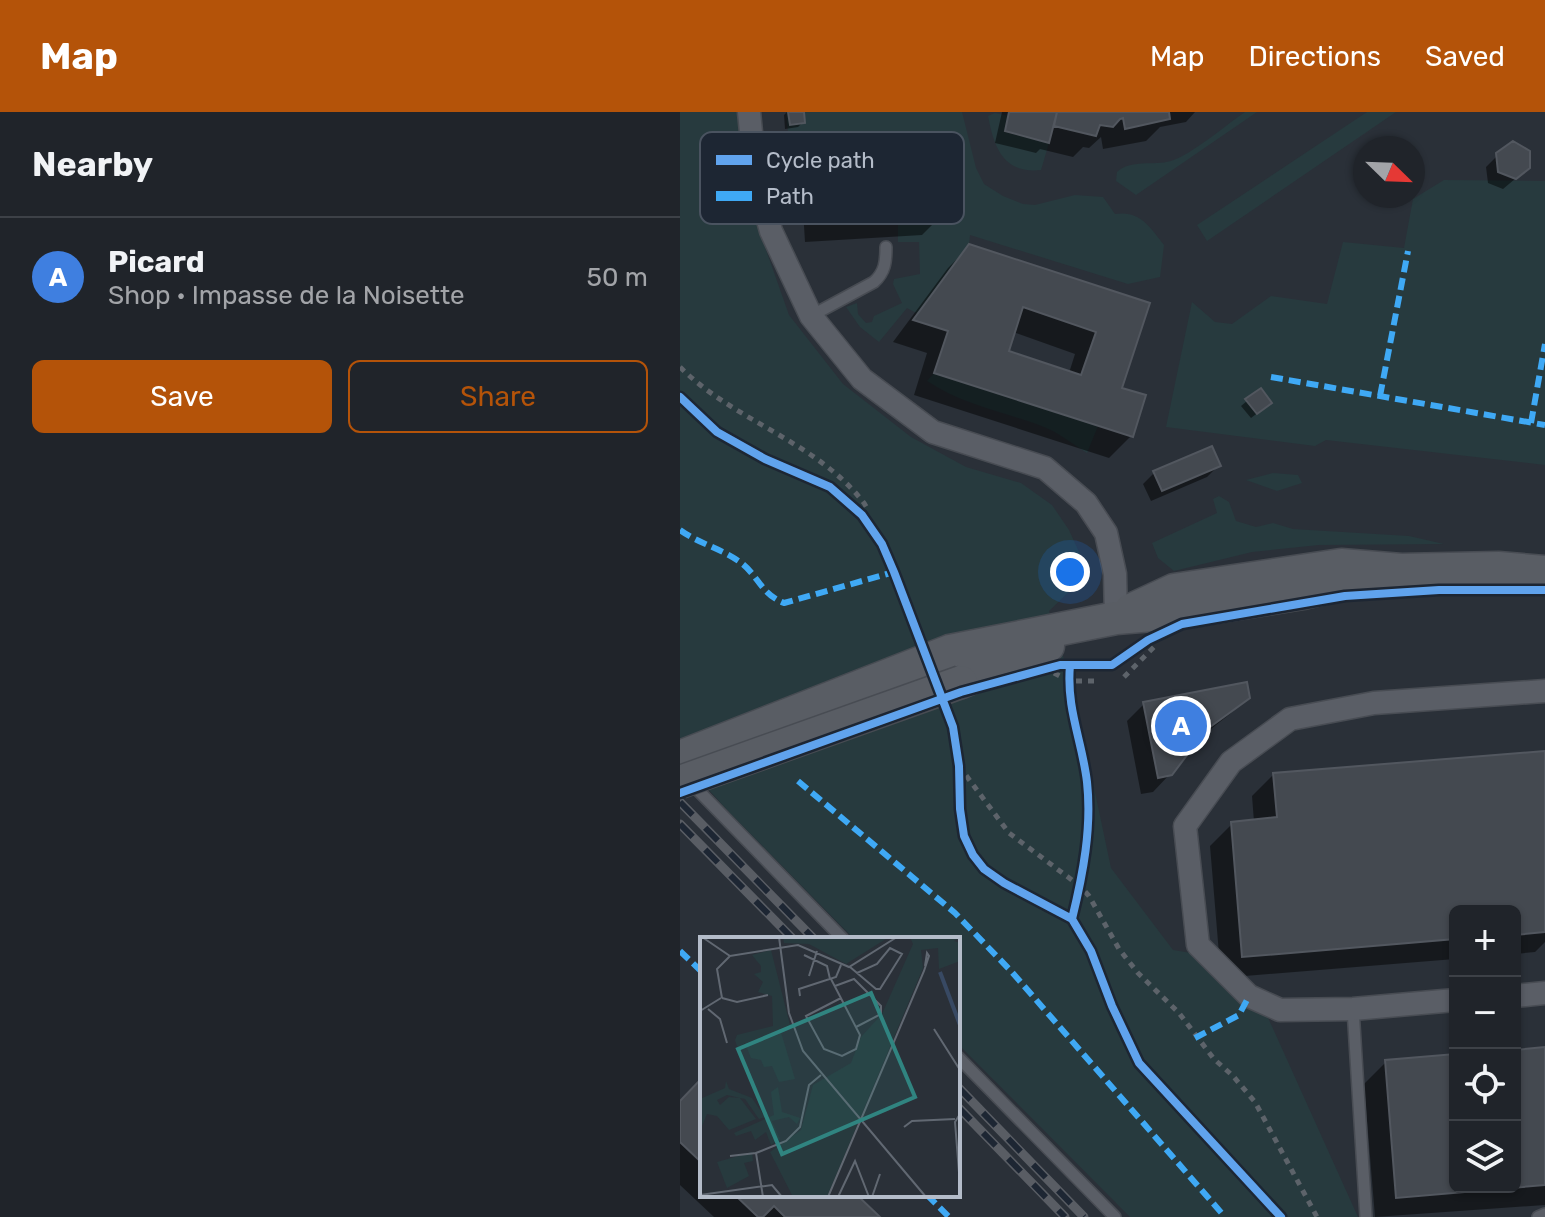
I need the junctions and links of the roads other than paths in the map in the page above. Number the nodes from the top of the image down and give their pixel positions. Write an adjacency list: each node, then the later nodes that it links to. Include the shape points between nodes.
1 (749, 112): 2 (street)
2 (751, 132)
3 (769, 224): 5 (street)
4 (886, 247): 5 (lane, via 882,275)
5 (811, 316): 7 (street, via 862,379 933,432 1045,468 1086,503 1106,533 1115,574)
6 (1545, 572): 7 (main road, via 1401,570 1303,593)
7 (1116, 618): 9 (main road, via 950,651); 11 (main road, bridge, via 961,682)
8 (1545, 691): 16 (street, via 1374,703 1290,719 1231,762 1185,826 1198,945 1249,996 1280,1010)
9 (680, 757)
10 (680, 772): 12 (lane)
11 (680, 782)
12 (841, 937)
13 (1545, 993): 14 (street)
14 (1521, 995)
15 (1449, 1001): 16 (street)
16 (1353, 1009): 20 (lane)
17 (960, 1059): 19 (lane)
18 (1545, 1214): 21 (lane)
19 (1115, 1217)
20 (1366, 1217)
21 (1538, 1217)

